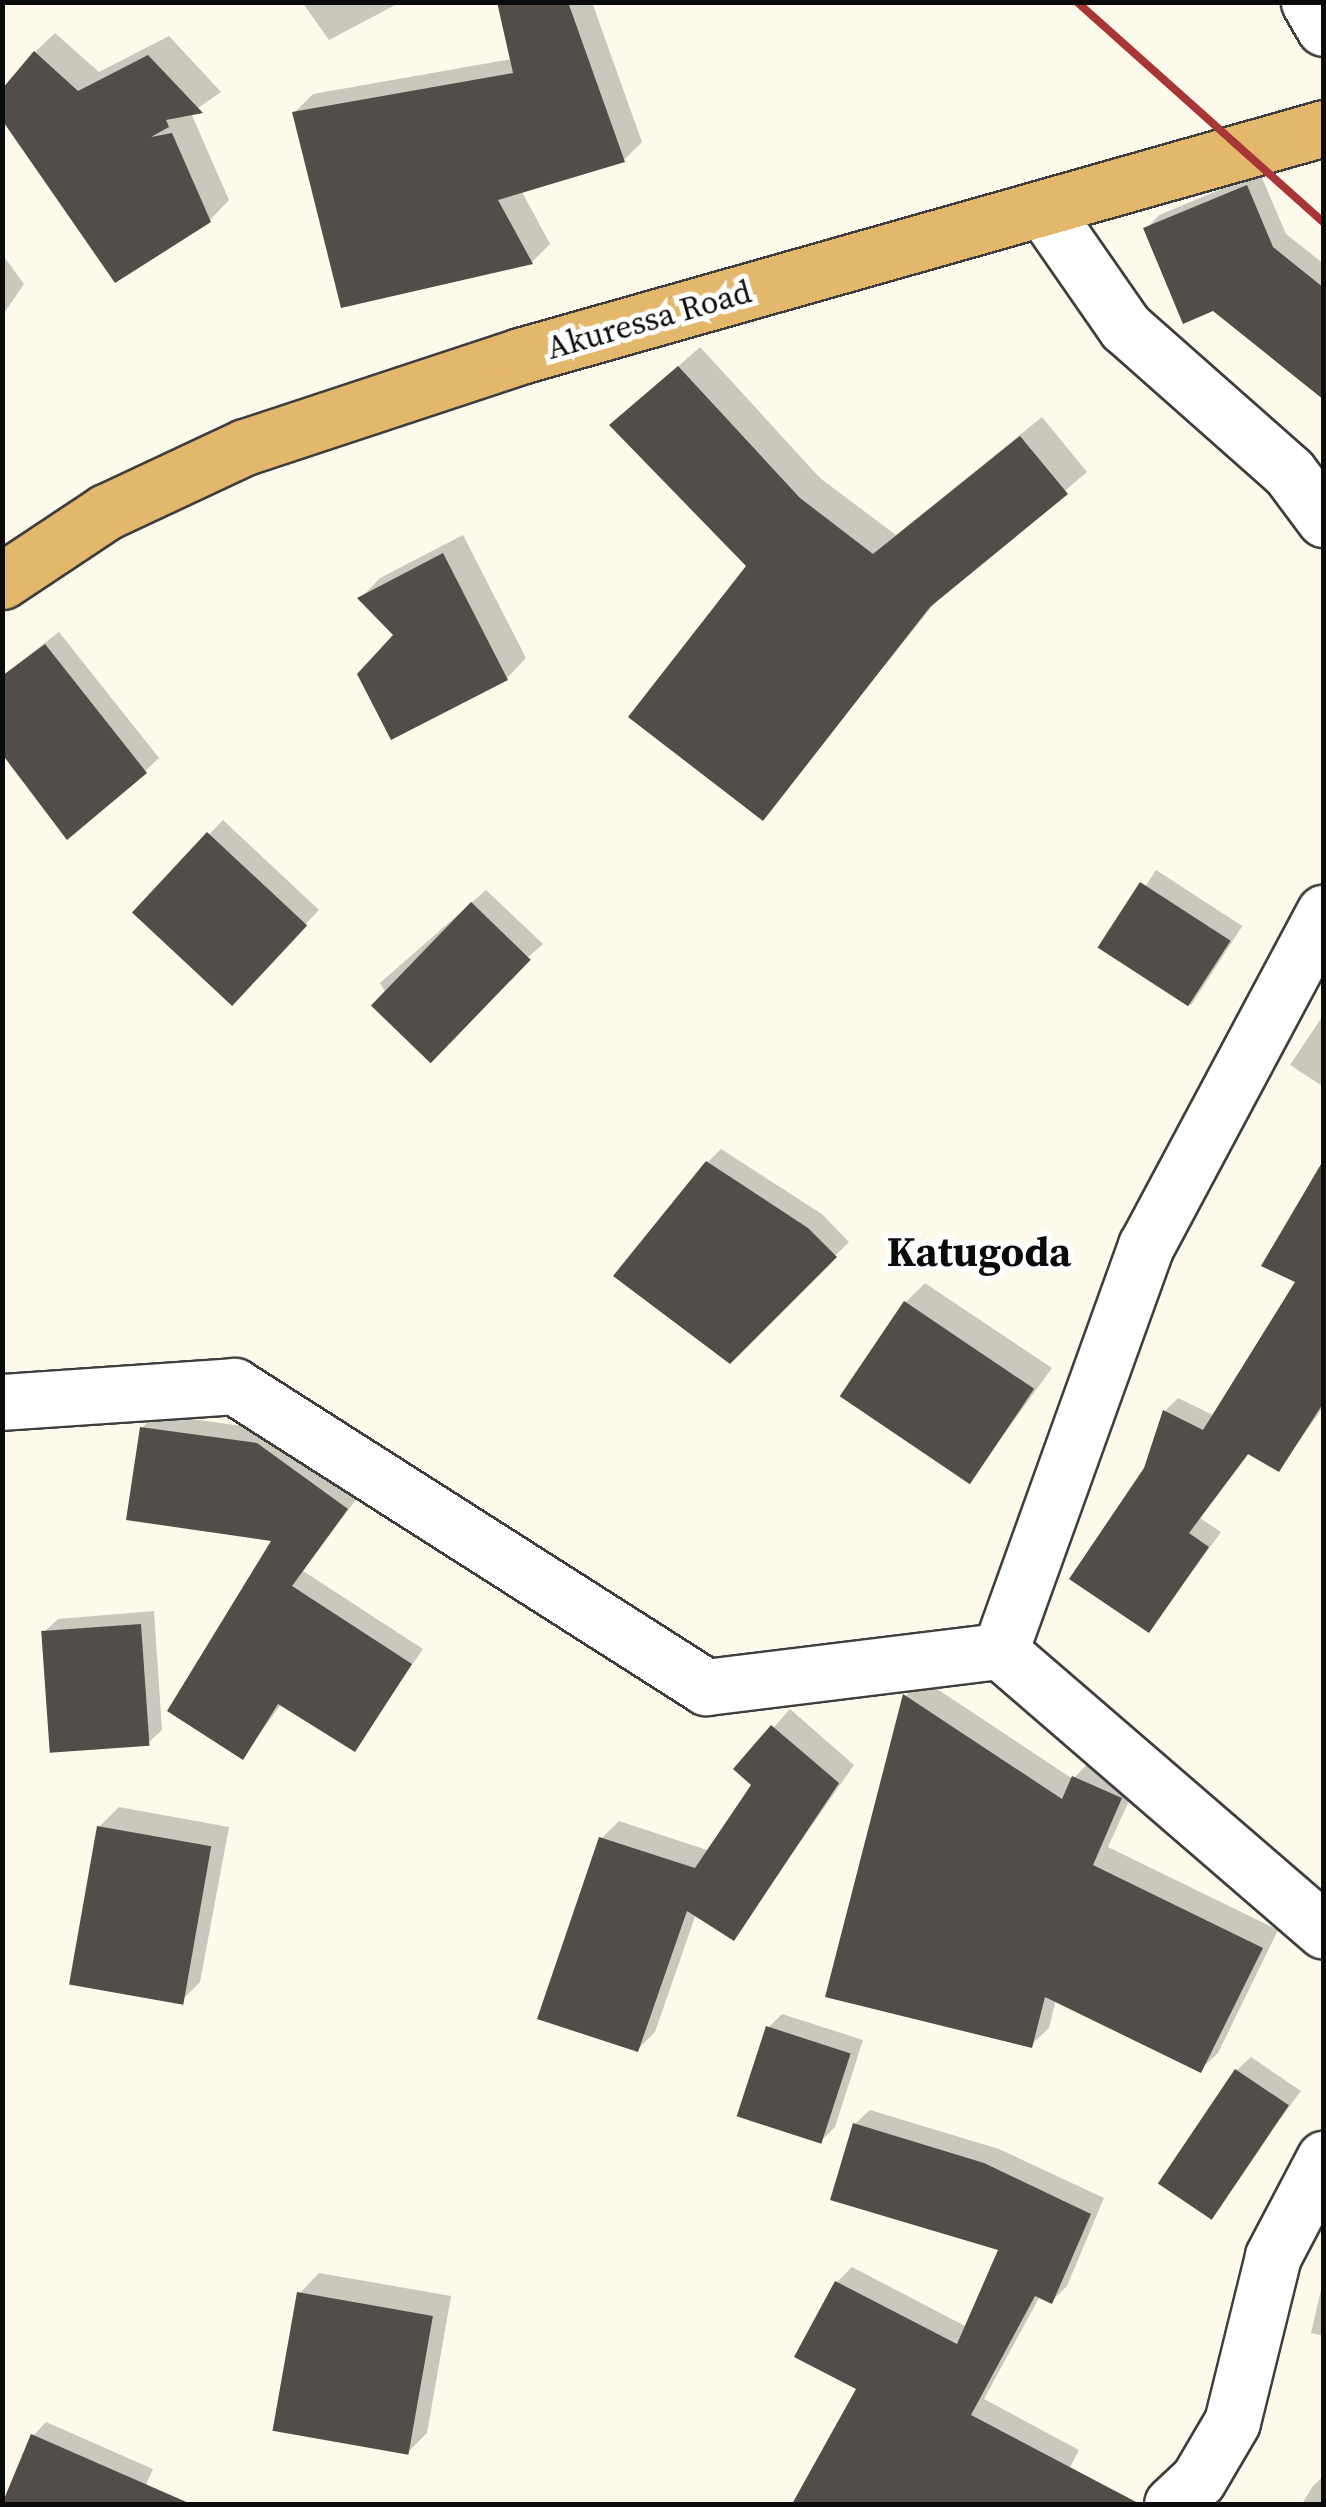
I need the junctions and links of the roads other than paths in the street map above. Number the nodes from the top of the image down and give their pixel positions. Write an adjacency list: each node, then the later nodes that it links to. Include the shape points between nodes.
1 (1309, 2): 2 (street)
2 (1324, 28)
3 (1324, 128): 4 (highway, Akuressa Road)
4 (1043, 209): 5 (street, via 1125,327 1289,472); 6 (highway, Akuressa Road, via 520,356 245,447 106,512)
5 (1324, 519)
6 (2, 581)
7 (1324, 913): 9 (street, via 1146,1246)
8 (2, 1402): 9 (street, via 234,1386 706,1688)
9 (1000, 1652): 10 (street)
10 (1324, 1931)
11 (1324, 2159): 12 (street, via 1273,2256 1232,2422 1198,2480)
12 (1172, 2504)

